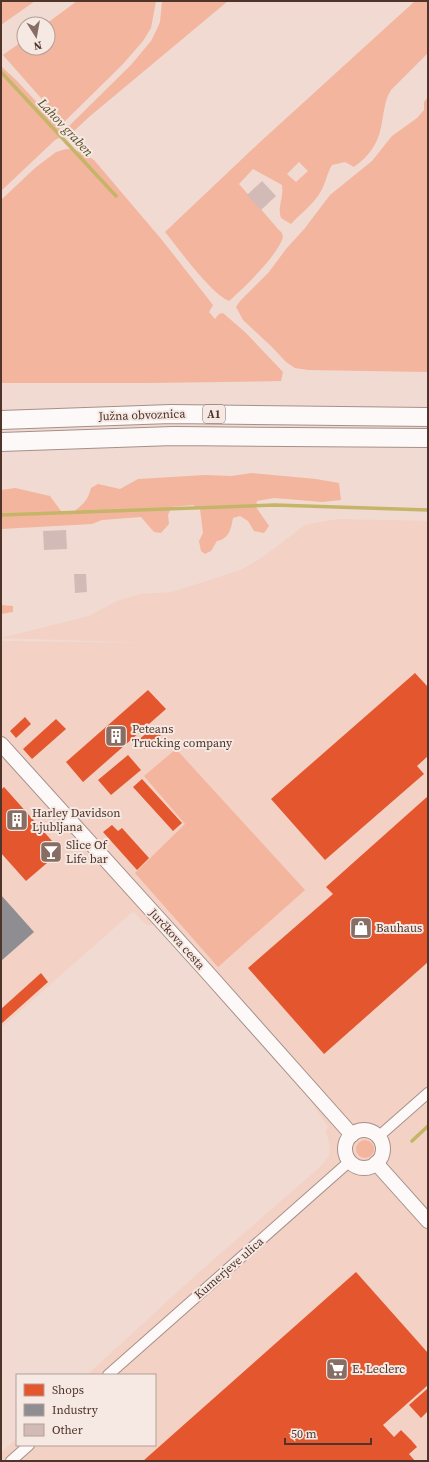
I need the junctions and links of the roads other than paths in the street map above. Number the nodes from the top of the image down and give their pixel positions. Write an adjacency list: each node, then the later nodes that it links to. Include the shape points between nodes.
1 (428, 417): 2 (highway, Južna obvoznica / A1, via 171,414)
2 (1, 420)
3 (428, 438): 4 (highway, Južna obvoznica / A1, via 173,436)
4 (1, 442)
5 (1, 744): 7 (street, Jurčkova cesta)
6 (428, 1093): 8 (street)
7 (352, 1135): 8 (street, via 365,1131); 9 (street, via 345,1148)
8 (378, 1137): 10 (street, via 381,1141 382,1155)
9 (350, 1161): 10 (street, via 363,1168); 12 (street, Kumerjeve ulica)
10 (376, 1163): 11 (street)
11 (428, 1221)
12 (109, 1374)
13 (28, 1446): 14 (street)
14 (11, 1461)

